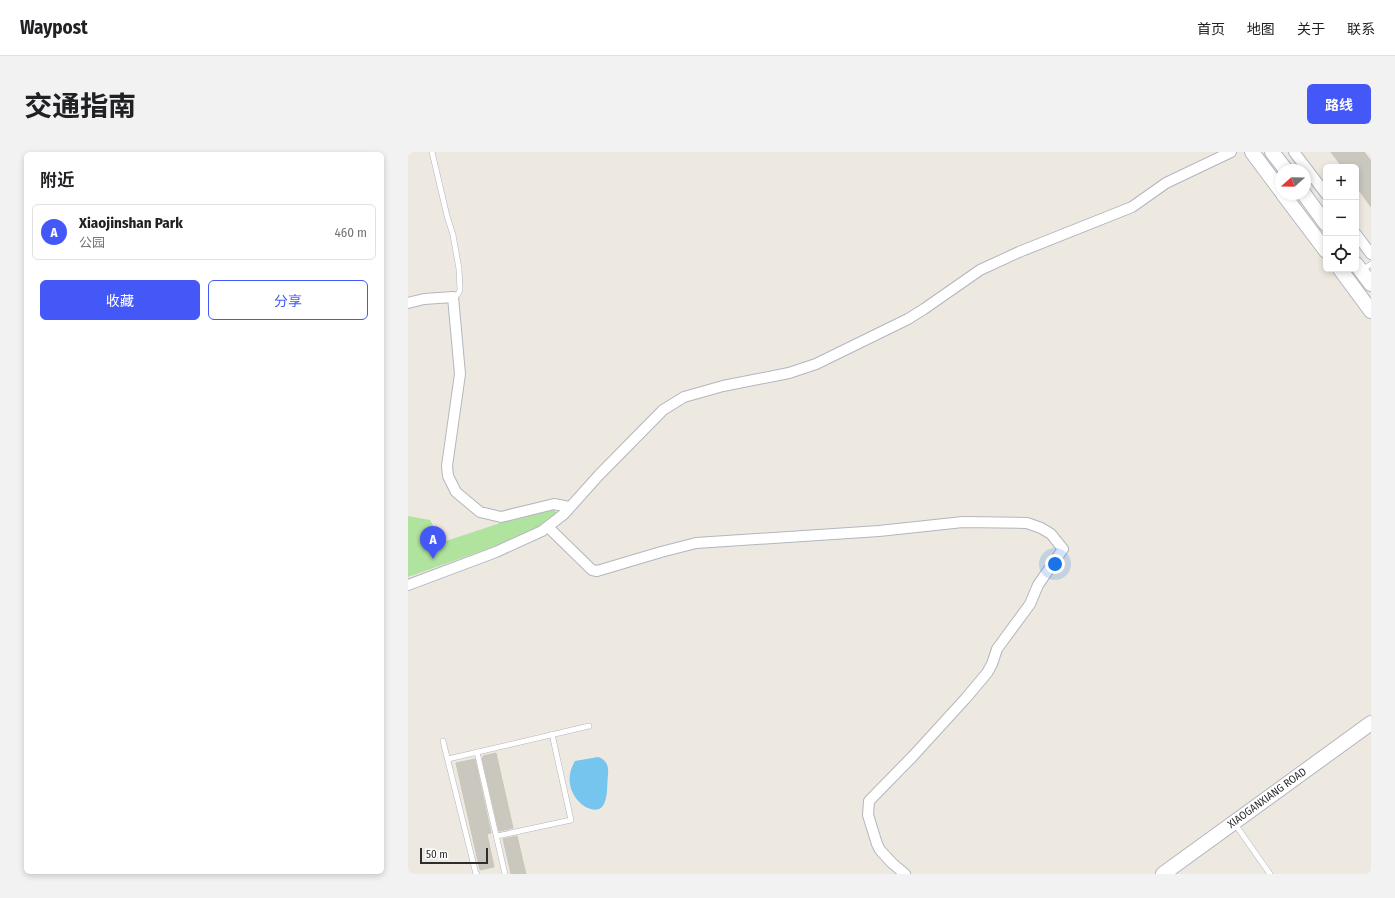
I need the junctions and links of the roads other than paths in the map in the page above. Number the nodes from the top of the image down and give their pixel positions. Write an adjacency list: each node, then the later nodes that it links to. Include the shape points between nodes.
1 (432, 152): 18 (lane, via 459,269 460,290)
2 (1231, 152): 21 (street, via 1166,183 1132,206 980,270 908,319 823,360 789,373 723,386 684,397 663,410)
3 (1252, 152): 7 (main road)
4 (1272, 152): 6 (main road)
5 (1294, 152): 8 (street)
6 (1281, 164)
7 (1275, 183)
8 (1323, 190)
9 (1288, 200): 13 (main road)
10 (1308, 200): 11 (main road)
11 (1323, 220)
12 (1358, 236): 14 (street)
13 (1323, 247)
14 (1371, 254)
15 (1363, 266): 17 (main road)
16 (1342, 272): 20 (main road)
17 (1371, 284)
18 (452, 297): 19 (street); 21 (street, via 460,374 447,466 452,486 480,512 490,516 501,517 554,504)
19 (408, 303)
20 (1371, 311)
21 (569, 507): 22 (street)
22 (548, 527): 23 (street, via 532,537 496,552); 34 (street, via 592,570 597,571 696,543 879,531 963,522 1027,523 1051,534 1063,549 1038,585 1030,604 997,649 987,673 914,756 869,801 868,815 877,844)
23 (408, 585)
24 (1371, 723): 30 (main road, XIAOGANXIANG ROAD)
25 (589, 726): 26 (lane)
26 (552, 734): 28 (lane); 31 (lane, via 571,820)
27 (443, 741): 29 (lane)
28 (477, 752): 29 (lane); 31 (lane)
29 (448, 759): 32 (lane)
30 (1234, 823): 35 (main road, XIAOGANXIANG ROAD); 36 (lane)
31 (496, 836): 33 (lane)
32 (477, 874)
33 (505, 874)
34 (904, 874)
35 (1163, 874)
36 (1270, 874)

